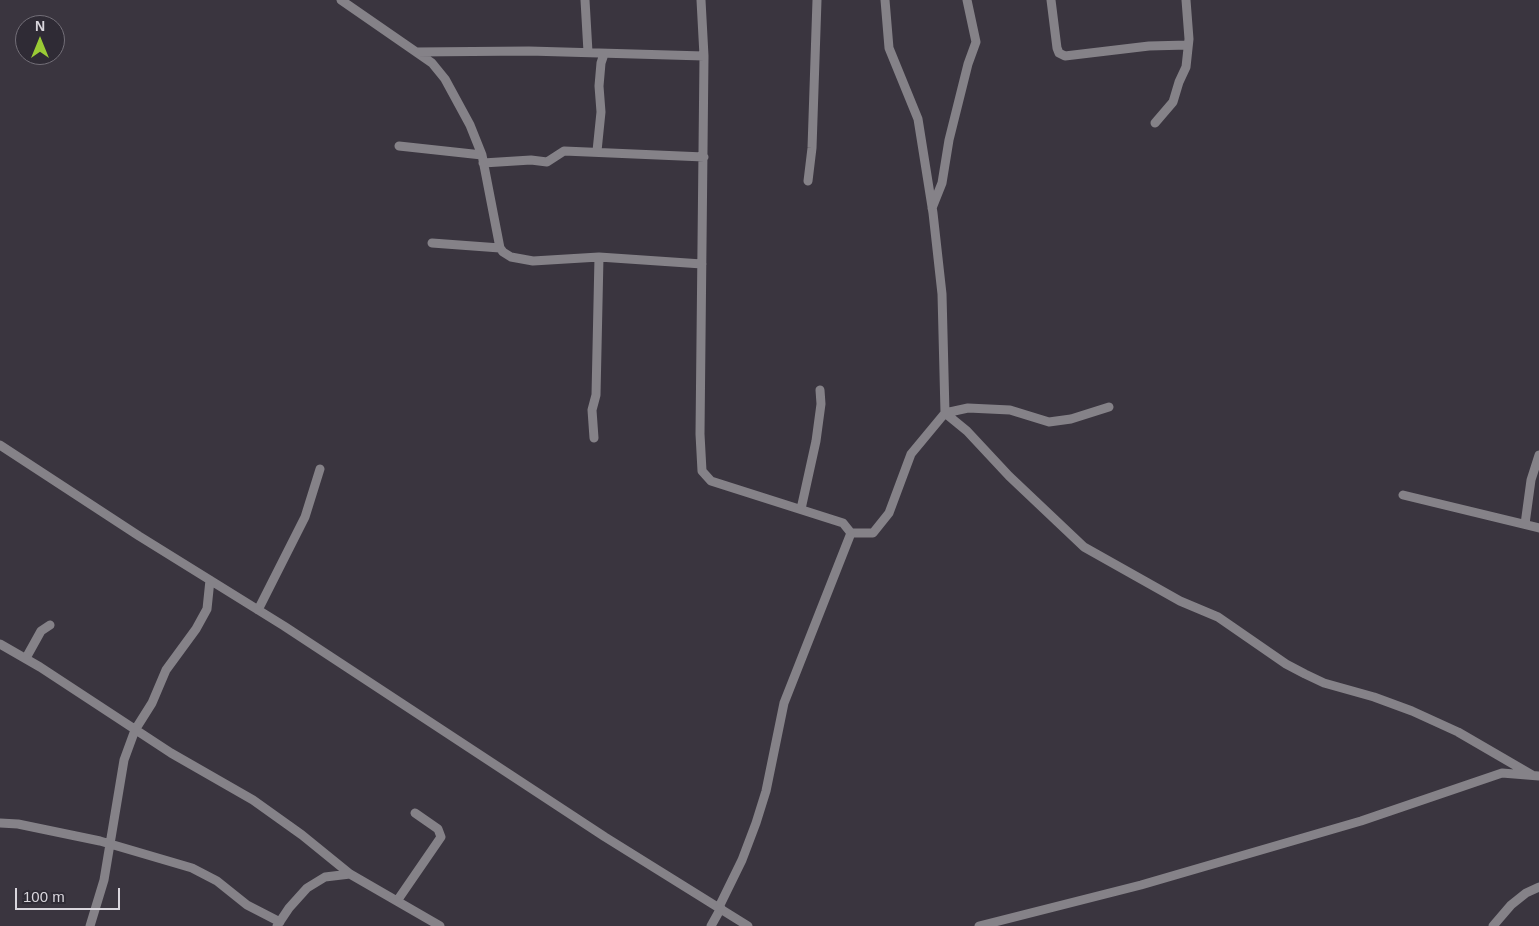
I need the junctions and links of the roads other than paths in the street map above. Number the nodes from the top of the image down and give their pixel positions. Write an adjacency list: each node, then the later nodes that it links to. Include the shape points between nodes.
1 (341, 0): 10 (street)
2 (585, 0): 11 (street)
3 (701, 0): 13 (street)
4 (817, 0): 19 (street)
5 (885, 0): 20 (street, via 889,48 918,119)
6 (967, 0): 20 (street, via 976,42 968,64 942,183)
7 (1051, 0): 9 (street, via 1056,48 1065,56)
8 (1186, 0): 9 (street)
9 (1188, 45): 14 (street, via 1186,66 1174,102)
10 (416, 52): 11 (street); 18 (street, via 432,63 445,79 470,125)
11 (588, 52): 12 (street)
12 (604, 54): 13 (street); 16 (street, via 599,86 601,112)
13 (704, 56): 17 (street)
14 (1155, 123)
15 (399, 146): 18 (street)
16 (597, 151): 17 (street); 18 (street, via 564,151 547,162)
17 (704, 157): 24 (street)
18 (483, 159): 22 (street)
19 (808, 181)
20 (932, 208): 27 (street, via 942,294)
21 (432, 244): 22 (street)
22 (500, 248): 23 (street, via 511,257 533,260)
23 (599, 257): 24 (street); 28 (street, via 596,395 592,410)
24 (702, 264): 33 (street, via 702,472 711,481)
25 (820, 390): 33 (street, via 817,435)
26 (1109, 407): 27 (street, via 1049,422 1010,410 968,408)
27 (945, 413): 36 (street, via 911,454 889,513 873,533); 43 (street, via 1084,546 1180,601 1218,617 1305,674 1420,715 1458,732)
28 (594, 438)
29 (0, 445): 37 (street)
30 (1539, 455): 34 (street, via 1531,480)
31 (320, 469): 38 (street, via 307,511)
32 (1403, 495): 34 (street)
33 (801, 509): 36 (street, via 843,523)
34 (1525, 524): 35 (street)
35 (1539, 528)
36 (851, 533): 50 (street, via 784,703 766,791 742,860)
37 (210, 580): 38 (street); 42 (street, via 207,609 166,670 152,702)
38 (258, 610): 50 (street, via 605,837)
39 (50, 625): 41 (street, via 41,631)
40 (0, 644): 41 (street)
41 (26, 658): 42 (street)
42 (134, 730): 46 (street, via 124,760); 47 (street, via 224,786 253,800)
43 (1535, 776): 56 (street, via 1502,773 1342,827 1141,885)
44 (416, 813): 49 (street, via 438,829 441,837)
45 (0, 823): 46 (street)
46 (110, 843): 51 (street, via 192,868 217,881); 52 (street, via 104,880)
47 (350, 874): 49 (street); 51 (street, via 325,878 307,888)
48 (1539, 887): 57 (street, via 1511,905)
49 (397, 901): 53 (street)
50 (720, 908): 54 (street); 55 (street)
51 (278, 924)
52 (90, 926)
53 (440, 926)
54 (711, 926)
55 (748, 926)
56 (979, 926)
57 (1493, 926)

